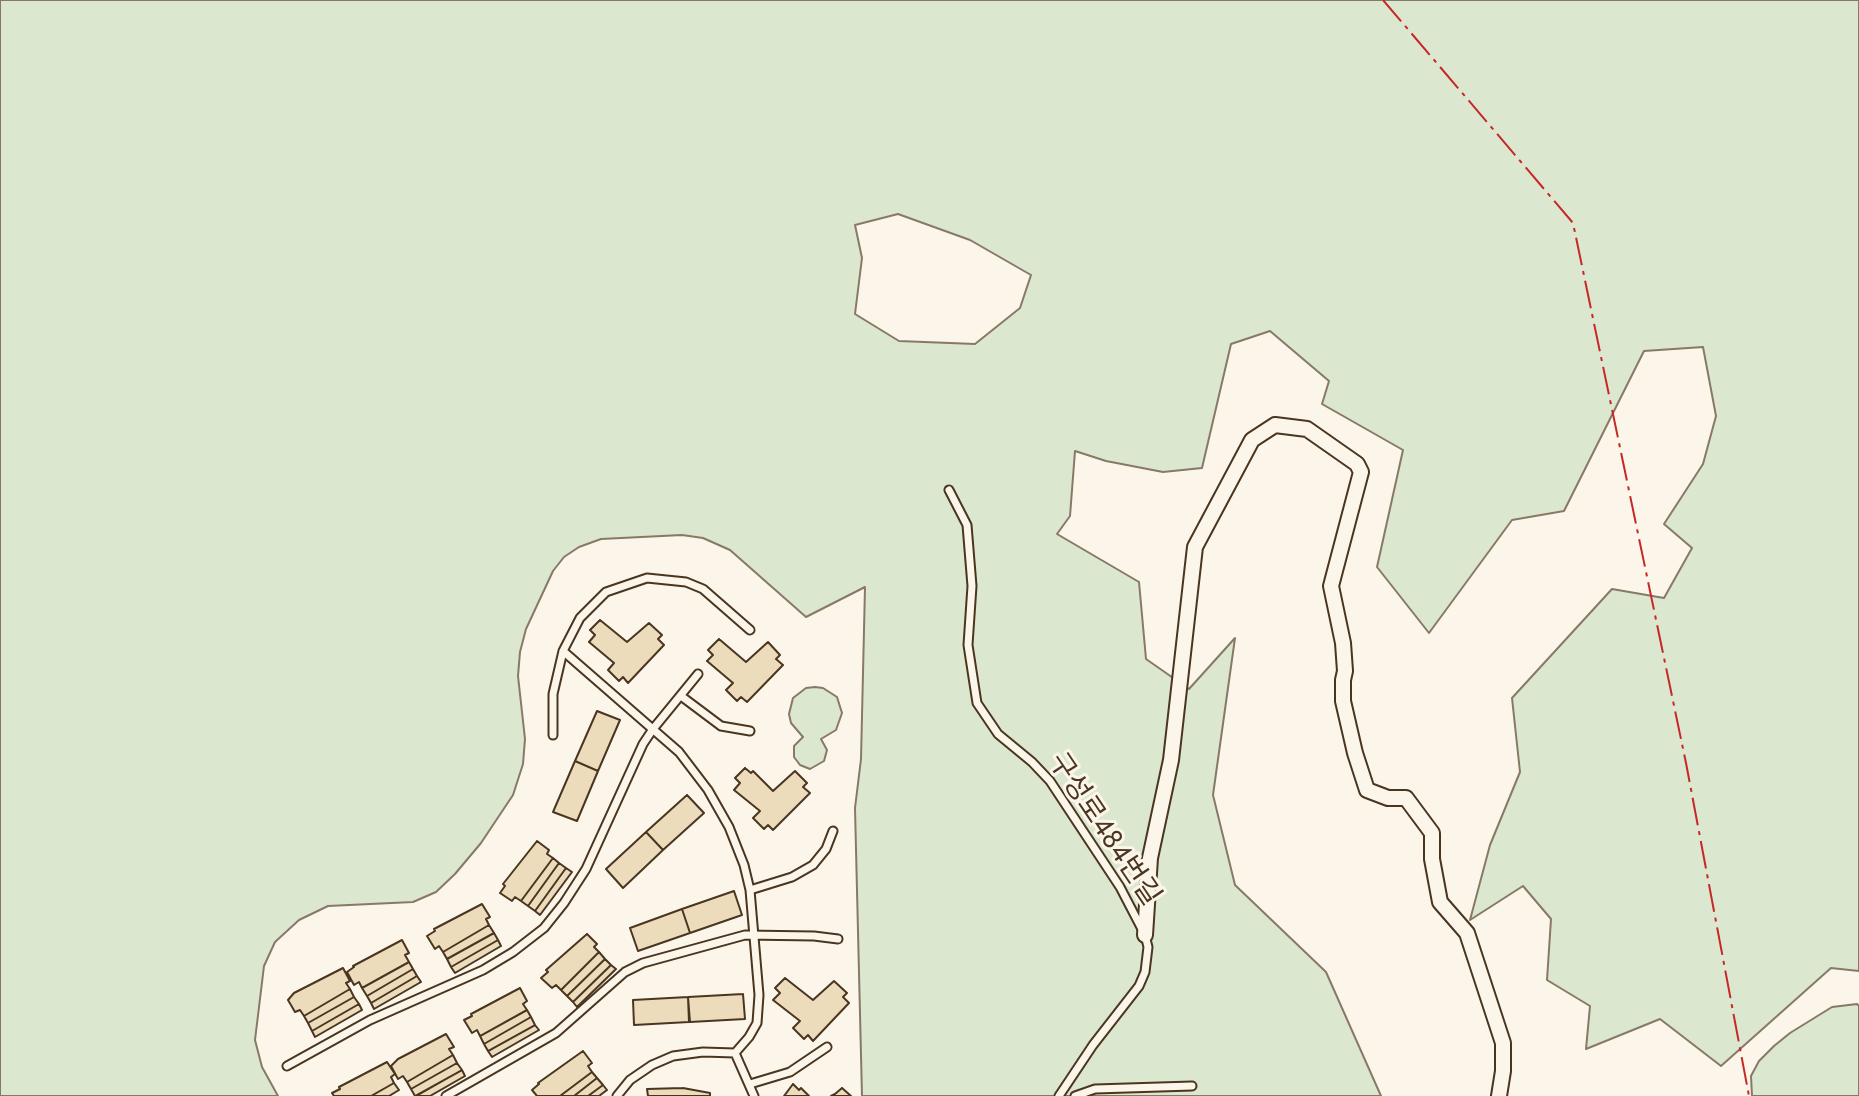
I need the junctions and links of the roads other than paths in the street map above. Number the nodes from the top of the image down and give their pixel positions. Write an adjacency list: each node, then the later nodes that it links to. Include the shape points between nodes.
1 (949, 490): 12 (lane, 구성로484번길, via 967,525 972,586 968,645 977,703 998,734 1050,781)
2 (750, 630): 3 (lane, via 703,589 647,578 596,599)
3 (563, 651): 6 (lane); 8 (lane, via 553,694)
4 (698, 674): 5 (lane)
5 (681, 696): 6 (lane); 7 (lane, via 721,726)
6 (653, 729): 10 (lane, via 688,763 718,806 737,844); 16 (lane, via 586,869 544,928 483,970 370,1020)
7 (750, 731)
8 (553, 735)
9 (833, 831): 10 (lane, via 813,865)
10 (750, 890): 11 (lane)
11 (755, 935): 13 (lane); 15 (lane, via 758,1015); 19 (lane, via 634,967 556,1033)
12 (1145, 935): 22 (lane, 구성로484번길, via 1148,959 1139,986); 24 (street, via 1150,858 1171,760 1195,547 1252,440 1275,425 1307,429 1361,472 1331,586 1343,643 1343,701 1355,753 1367,790 1406,798 1432,833 1440,902 1467,933 1503,1043)
13 (838, 939)
14 (827, 1047): 17 (lane, via 790,1072)
15 (735, 1053): 17 (lane); 20 (lane, via 693,1053 661,1061)
16 (287, 1066)
17 (750, 1084): 21 (lane)
18 (1192, 1086): 23 (lane, via 1095,1089)
19 (446, 1096)
20 (617, 1096)
21 (754, 1096)
22 (1059, 1096)
23 (1075, 1096)
24 (1499, 1096)

